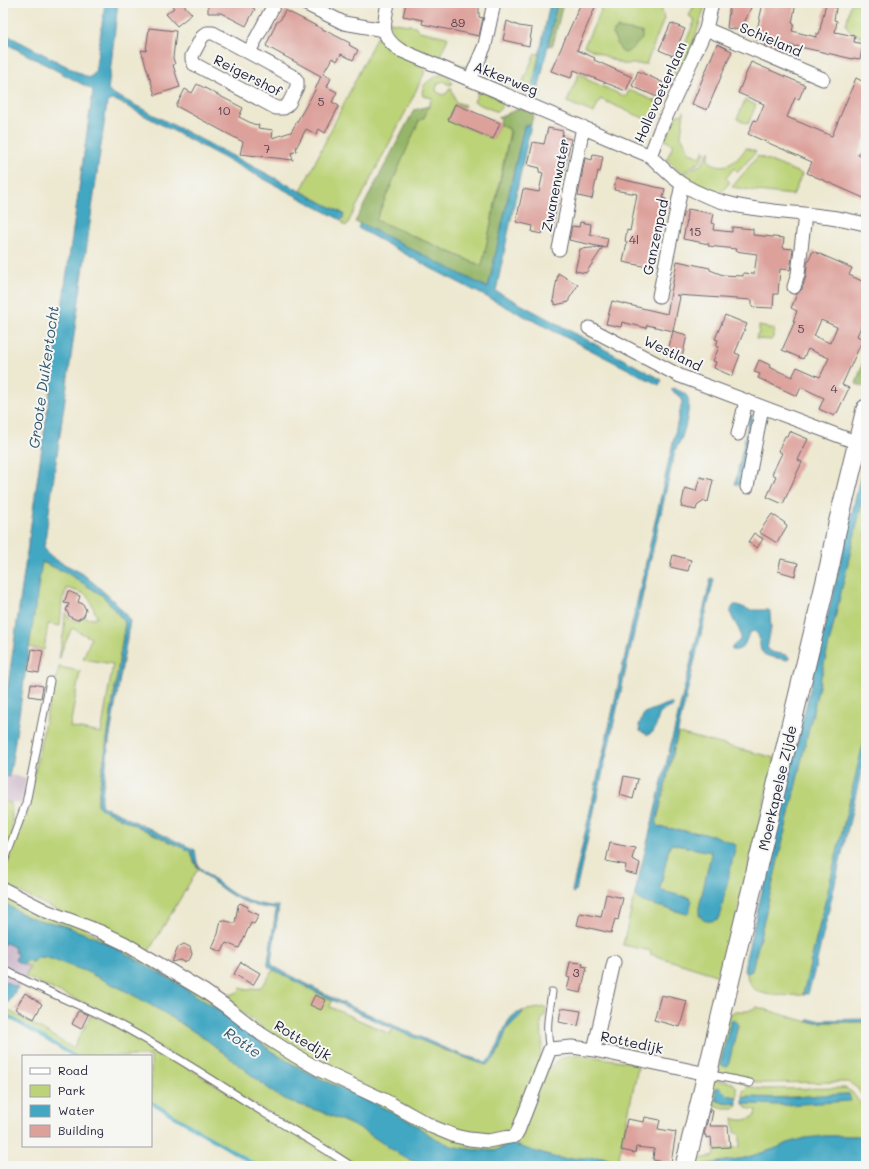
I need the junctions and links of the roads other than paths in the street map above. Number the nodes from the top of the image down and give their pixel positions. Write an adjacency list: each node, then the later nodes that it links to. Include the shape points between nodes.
1 (274, 3): 8 (street, Reigershof)
2 (304, 3): 7 (street, via 344,24)
3 (388, 3): 7 (street)
4 (494, 3): 10 (street, via 485,45)
5 (712, 3): 6 (street, Hollevoeterlaan)
6 (706, 29): 9 (street, Schieland); 12 (street, Hollevoeterlaan)
7 (384, 30): 10 (street, Akkerweg, via 390,43 400,50)
8 (249, 52): 8 (street, Reigershof, via 210,33 202,37 192,59 196,66 276,108 284,108 297,87 296,78)
9 (823, 79)
10 (470, 80): 11 (street, Akkerweg)
11 (583, 127): 12 (street, Akkerweg); 16 (street, Zwanenwater)
12 (650, 156): 13 (street, Hollevoeterlaan)
13 (682, 184): 14 (street, Hollevoeterlaan, via 703,196 729,205); 18 (street, Ganzenpad)
14 (805, 215): 15 (street, Hollevoeterlaan, via 826,216); 17 (street)
15 (866, 224)
16 (559, 249)
17 (794, 287)
18 (659, 296)
19 (589, 328): 20 (street, Westland, via 680,376)
20 (746, 401): 21 (street, Westland); 23 (street)
21 (762, 407): 24 (street, Westland); 25 (street)
22 (866, 409): 24 (street, Moerkapelse Zijde)
23 (738, 434)
24 (858, 443): 34 (street, Moerkapelse Zijde)
25 (747, 487)
26 (50, 681): 27 (lane, via 26,803)
27 (3, 865)
28 (3, 889): 32 (street, Rottedijk, via 46,911 101,932 124,944 224,1005 261,1034 294,1055 455,1136 488,1141 515,1136)
29 (614, 962): 33 (street)
30 (3, 969): 37 (lane, via 94,1011 155,1044)
31 (552, 992): 32 (lane, via 547,1020)
32 (550, 1049): 33 (street, Rottedijk, via 572,1047)
33 (594, 1050): 34 (street, Rottedijk)
34 (707, 1074): 35 (lane); 36 (street, Moerkapelse Zijde)
35 (750, 1084)
36 (686, 1165)
37 (351, 1166)

